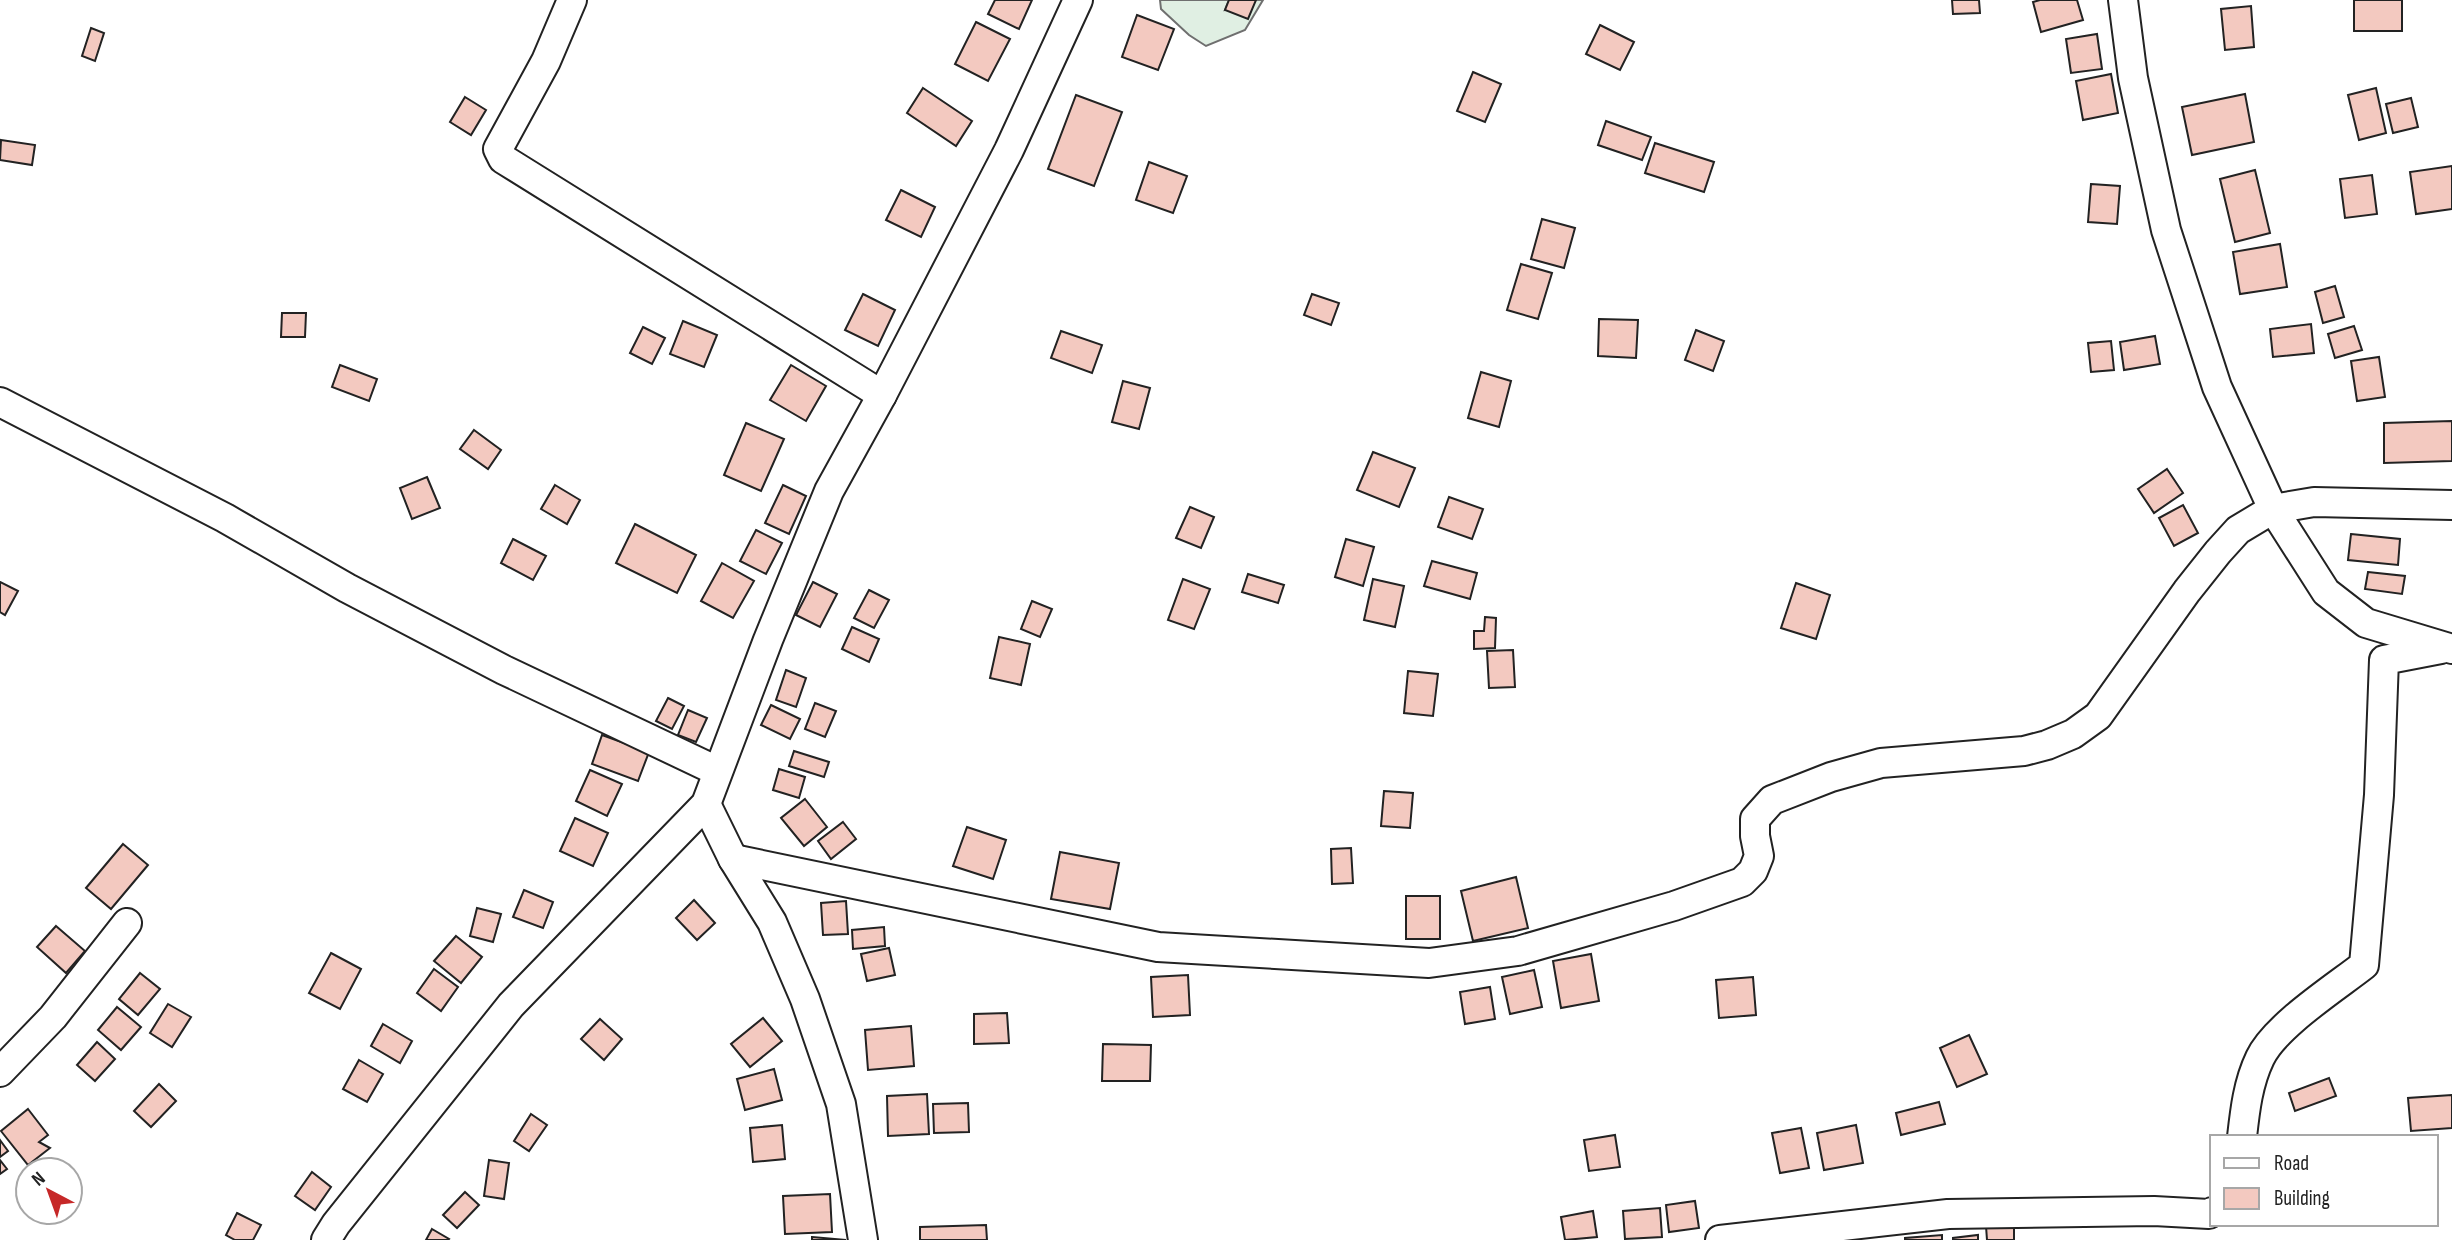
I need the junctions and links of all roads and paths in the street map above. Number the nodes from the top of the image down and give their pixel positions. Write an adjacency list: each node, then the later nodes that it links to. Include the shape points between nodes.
1 (572, 0): 4 (street, via 546,61 498,149 503,159)
2 (1078, 0): 4 (street, via 1009,150)
3 (2123, 0): 7 (street, via 2133,78 2166,230 2217,387)
4 (882, 395): 9 (street, via 829,491)
5 (0, 402): 9 (street, via 503,670)
6 (2452, 505): 7 (street, via 2314,502)
7 (2273, 509): 8 (street, via 2326,592 2366,623); 11 (street, via 2238,530 2218,552 2098,716 2073,734 2024,751 1881,763 1772,800 1755,819 1759,856 1742,882 1518,951 1429,963 1158,947)
8 (2449, 649): 14 (street, via 2384,660 2379,795 2364,965 2284,1028 2260,1056 2248,1093)
9 (717, 771): 10 (street)
10 (706, 804): 11 (street); 16 (street, via 511,1005)
11 (733, 859): 17 (street, via 772,922 806,999 841,1104)
12 (127, 923): 13 (street, via 53,1017)
13 (0, 1072)
14 (2242, 1135)
15 (2210, 1213): 18 (street, via 1948,1214)
16 (326, 1240)
17 (863, 1240)
18 (1720, 1240)

